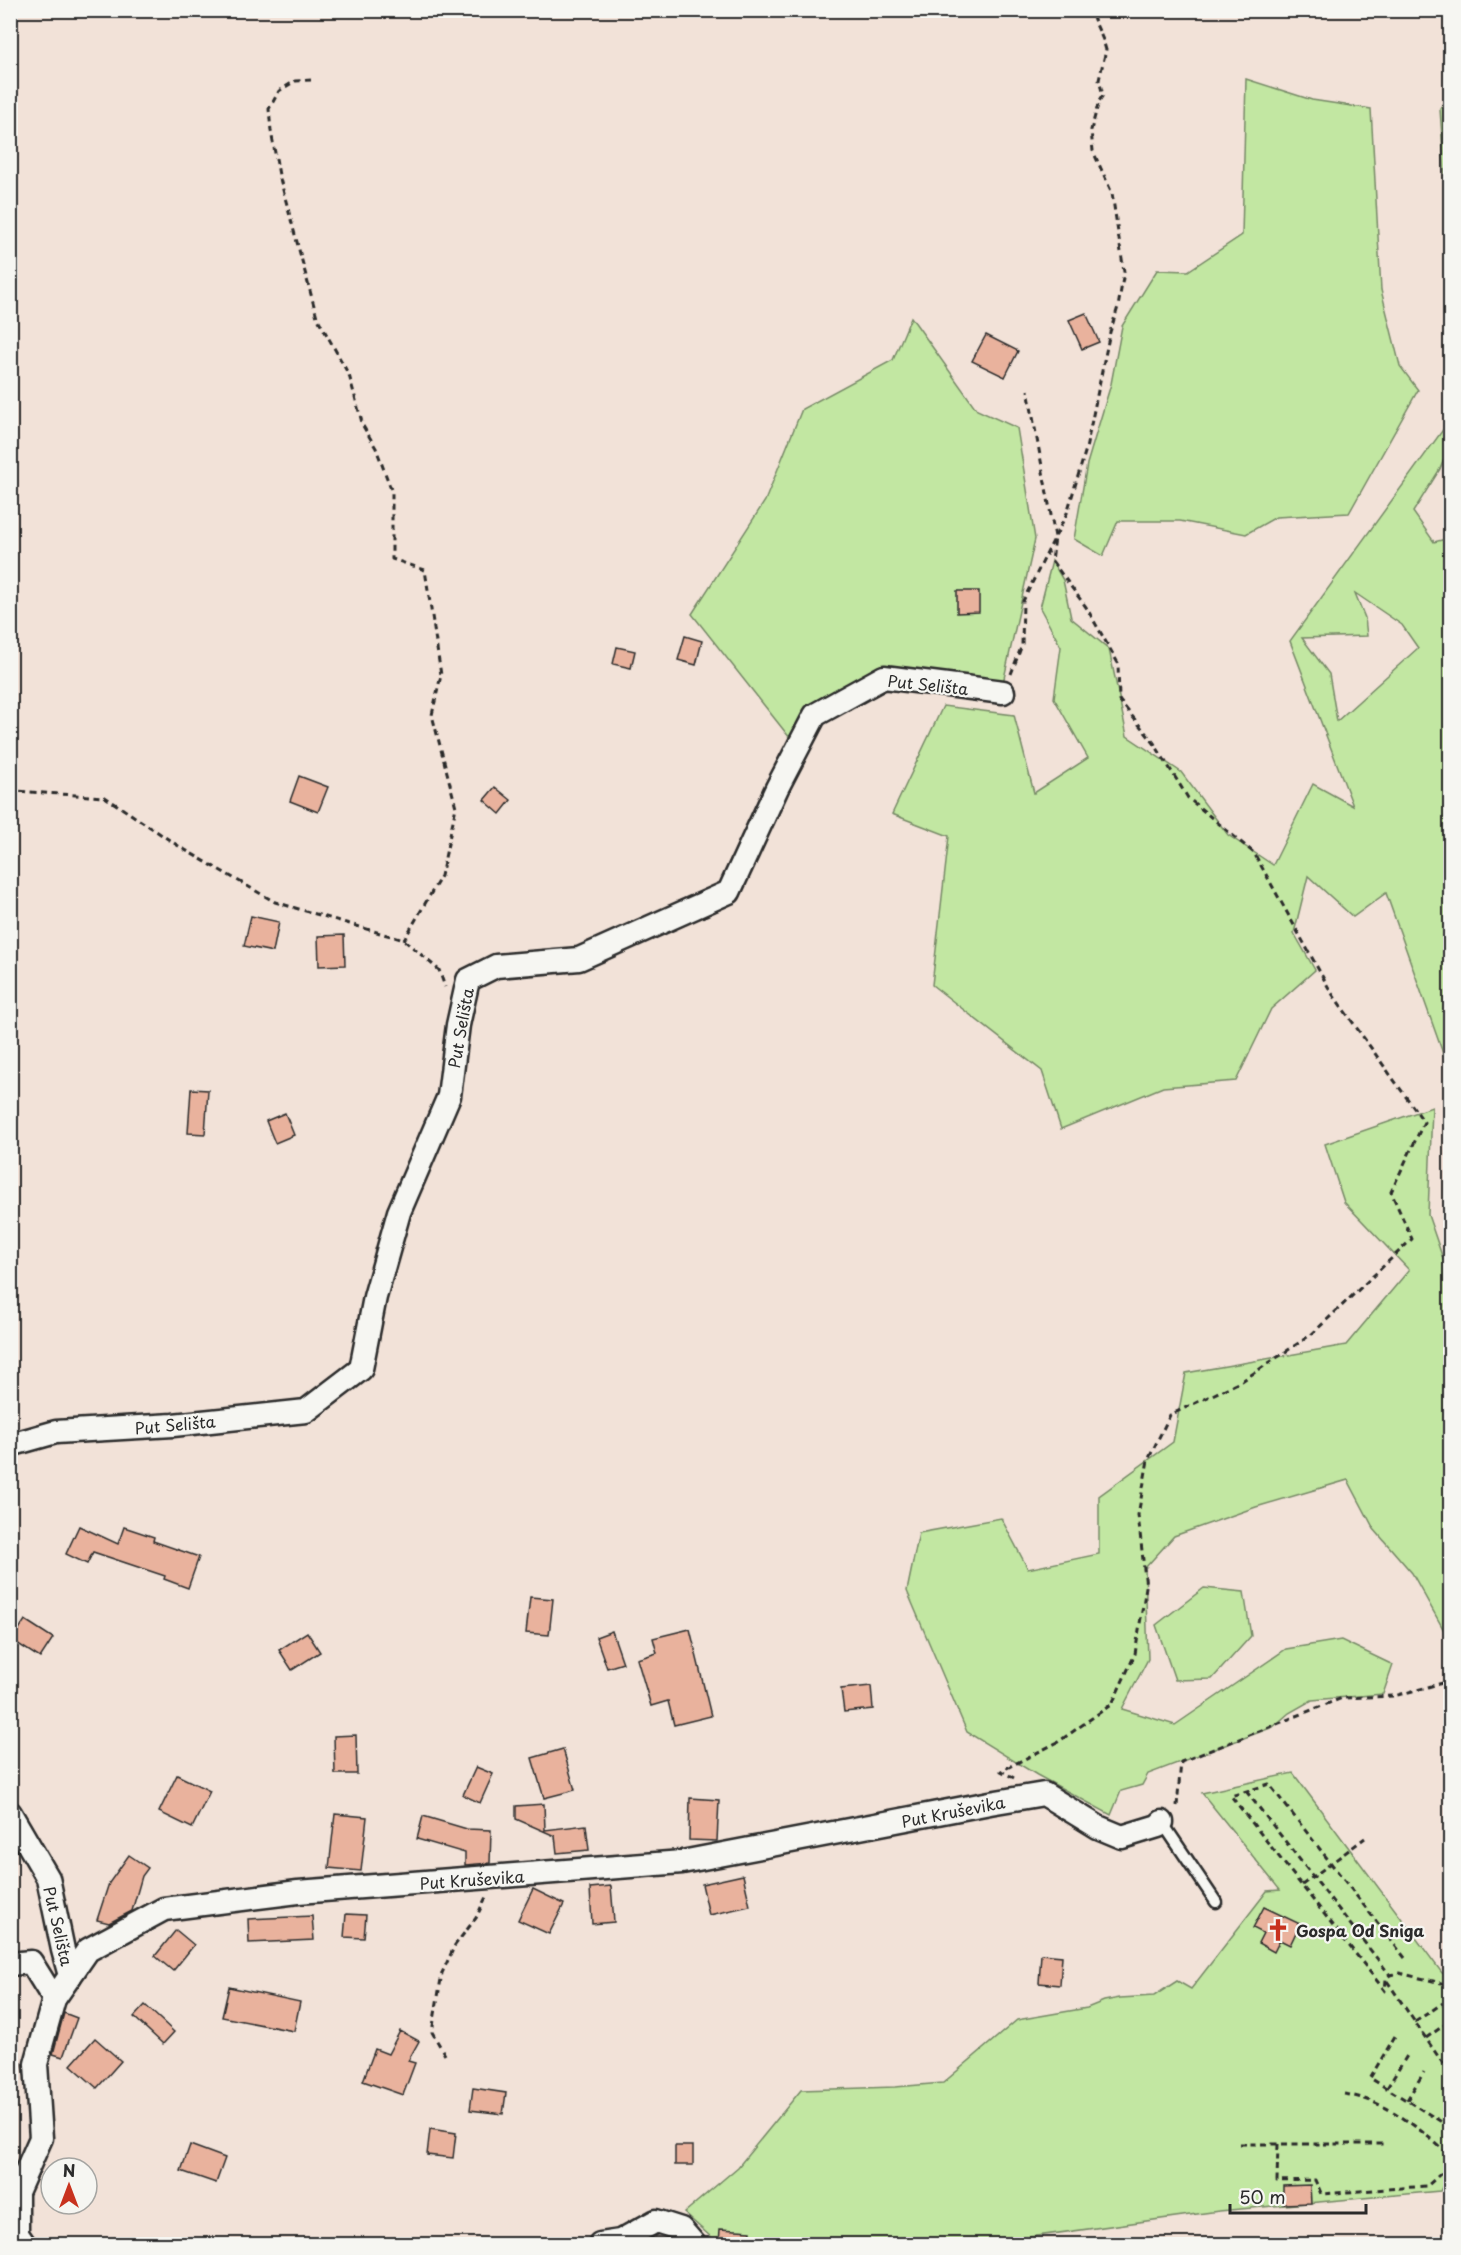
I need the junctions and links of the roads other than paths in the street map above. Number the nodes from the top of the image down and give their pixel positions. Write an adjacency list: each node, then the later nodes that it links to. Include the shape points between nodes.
1 (1003, 692): 2 (street, Put Selišta, via 884,677 815,715 729,892 579,959 496,966 468,980 449,1096 399,1212 375,1297 361,1370 306,1411 56,1432)
2 (10, 1445)
3 (10, 1813): 7 (street, Put Selišta, via 48,1878)
4 (1170, 1814): 5 (lane); 7 (street, Put Kruševika, via 1158,1826 1122,1837 1044,1794 682,1862 298,1892 164,1909 88,1950)
5 (1216, 1902)
6 (10, 1964): 8 (street, via 31,1962)
7 (70, 1976): 8 (street, Put Kruševika)
8 (54, 2000): 9 (street, Put Kruševika, via 36,2064 41,2138 16,2192 16,2234)
9 (24, 2244)
10 (600, 2244): 11 (street, via 620,2241 656,2221 681,2229)
11 (694, 2244)

